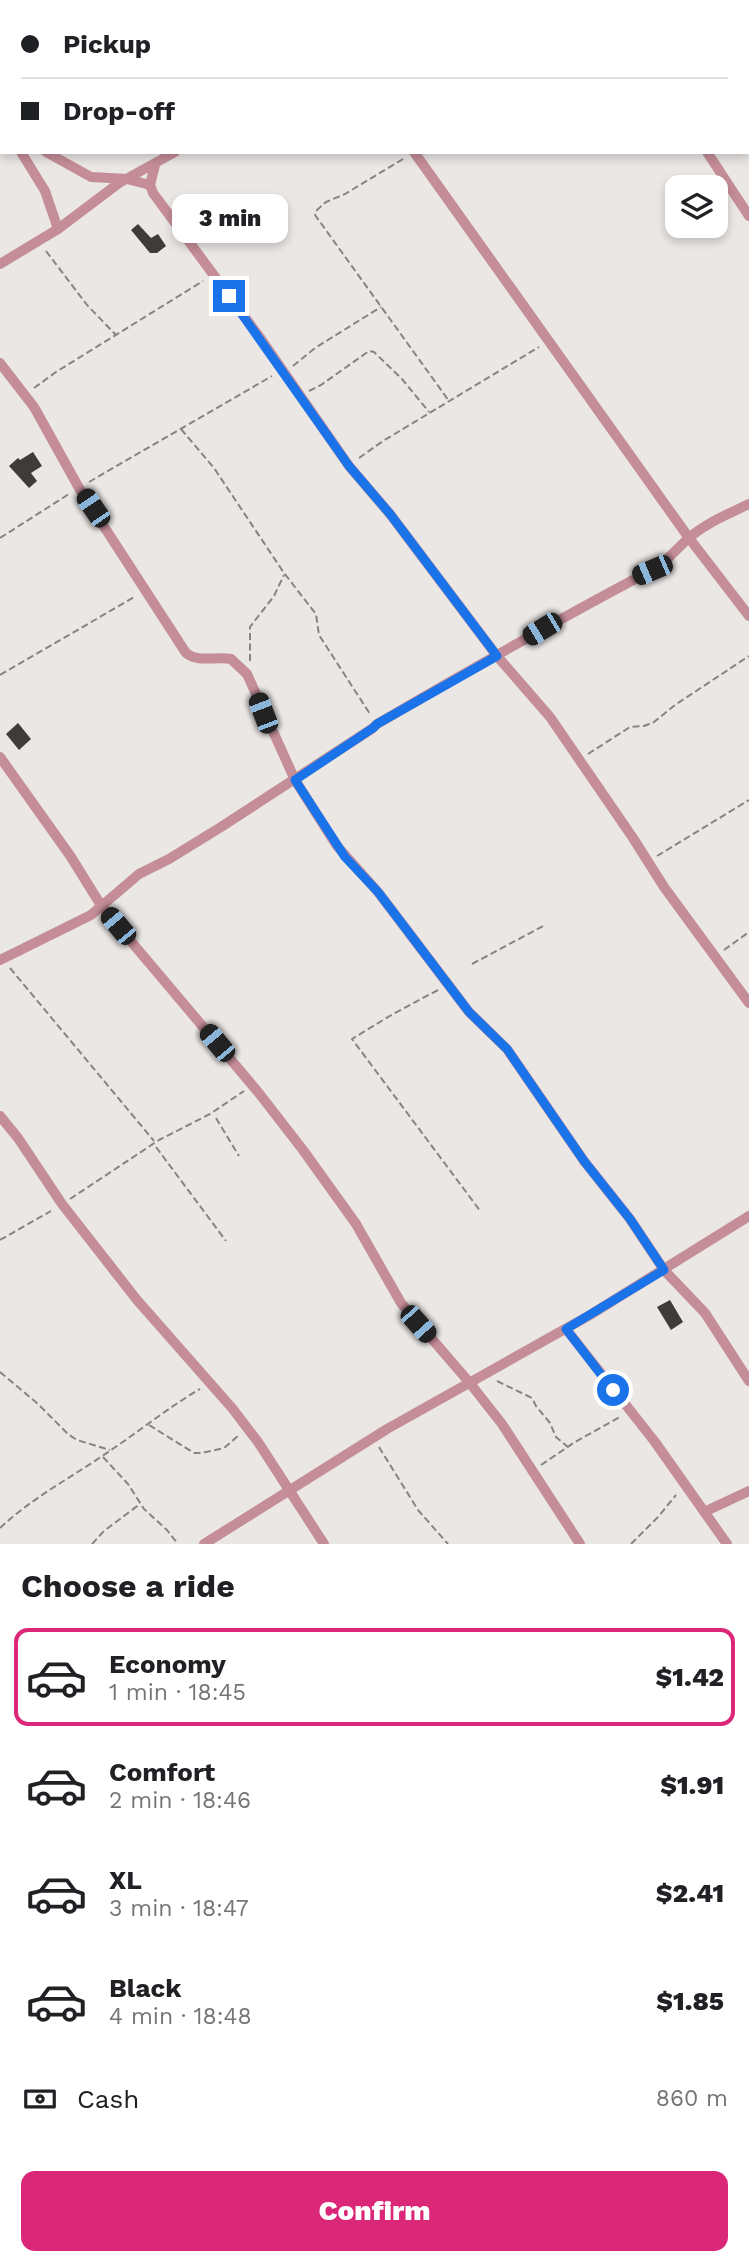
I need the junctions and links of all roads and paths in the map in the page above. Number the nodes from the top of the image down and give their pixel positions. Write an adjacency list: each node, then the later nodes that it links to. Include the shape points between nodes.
1 (22, 154): 10 (street, via 45,191)
2 (50, 154): 7 (street, via 92,177)
3 (172, 154): 6 (street)
4 (708, 154): 9 (street)
5 (408, 155): 14 (path, via 326,202 315,215); 16 (street)
6 (155, 165): 7 (street); 8 (street)
7 (127, 179): 8 (street); 10 (street)
8 (150, 185): 13 (street)
9 (749, 216)
10 (58, 229): 11 (street)
11 (37, 241): 12 (street); 15 (path)
12 (0, 264)
13 (213, 274): 15 (path); 18 (street)
14 (382, 307): 18 (path); 21 (path)
15 (116, 336): 19 (path)
16 (548, 341): 21 (path); 28 (street)
17 (0, 363): 19 (street)
18 (283, 372): 20 (street); 23 (path)
19 (25, 396): 25 (street)
20 (299, 396): 22 (path, via 369,351 402,379); 24 (street)
21 (449, 401): 22 (path)
22 (430, 413): 24 (path)
23 (181, 429): 25 (path); 29 (path, via 215,468)
24 (349, 466): 32 (street)
25 (79, 488): 27 (path); 30 (street)
26 (749, 504): 28 (street)
27 (0, 538)
28 (689, 538): 31 (street); 32 (street, via 664,563)
29 (285, 573): 34 (path, via 280,588 250,627); 36 (path, via 316,614 319,635)
30 (146, 590): 35 (path); 39 (street, via 188,655 232,659 247,674)
31 (749, 616)
32 (497, 656): 36 (street); 38 (street, via 550,717)
33 (749, 656): 38 (path, via 654,722 630,727)
34 (250, 663)
35 (0, 675)
36 (377, 724): 39 (street)
37 (0, 757): 42 (street)
38 (579, 760): 45 (street)
39 (295, 780): 42 (street, via 139,874); 61 (street, via 345,857 378,892 469,1012 507,1049)
40 (749, 800): 41 (path)
41 (652, 859)
42 (102, 906): 46 (street); 50 (street)
43 (545, 925): 47 (path)
44 (749, 932): 45 (path)
45 (715, 956): 49 (street)
46 (1, 960): 53 (path)
47 (472, 964)
48 (442, 988): 57 (path, via 352,1039)
49 (749, 1003)
50 (252, 1086): 53 (path); 66 (street, via 356,1224 401,1303)
51 (0, 1116): 56 (street)
52 (216, 1118): 55 (path)
53 (155, 1142): 56 (path)
54 (156, 1147): 60 (path)
55 (239, 1156)
56 (62, 1204): 59 (path); 67 (street)
57 (481, 1212)
58 (749, 1216): 61 (street)
59 (0, 1240)
60 (226, 1241)
61 (664, 1270): 62 (street); 65 (street, via 705,1313)
62 (566, 1329): 64 (street); 68 (street)
63 (0, 1372): 73 (path, via 68,1434)
64 (486, 1373): 66 (street); 72 (path, via 531,1397 556,1437)
65 (749, 1381)
66 (469, 1382): 71 (street); 75 (street)
67 (210, 1383): 69 (path); 70 (street)
68 (629, 1411): 72 (path); 76 (street)
69 (148, 1425): 70 (path, via 190,1451 202,1453 224,1448); 73 (path)
70 (247, 1427): 77 (street)
71 (373, 1437): 77 (street); 86 (path, via 418,1510)
72 (568, 1447): 75 (path)
73 (111, 1450): 74 (path)
74 (102, 1456): 79 (path); 81 (path)
75 (533, 1470): 87 (street)
76 (685, 1488): 80 (street); 88 (path)
77 (289, 1489): 84 (street); 85 (street)
78 (749, 1491): 80 (street)
79 (141, 1503): 82 (path); 83 (path)
80 (704, 1512): 89 (street)
81 (0, 1528)
82 (92, 1544)
83 (178, 1544)
84 (204, 1544)
85 (324, 1544)
86 (448, 1544)
87 (580, 1544)
88 (631, 1544)
89 (727, 1544)

